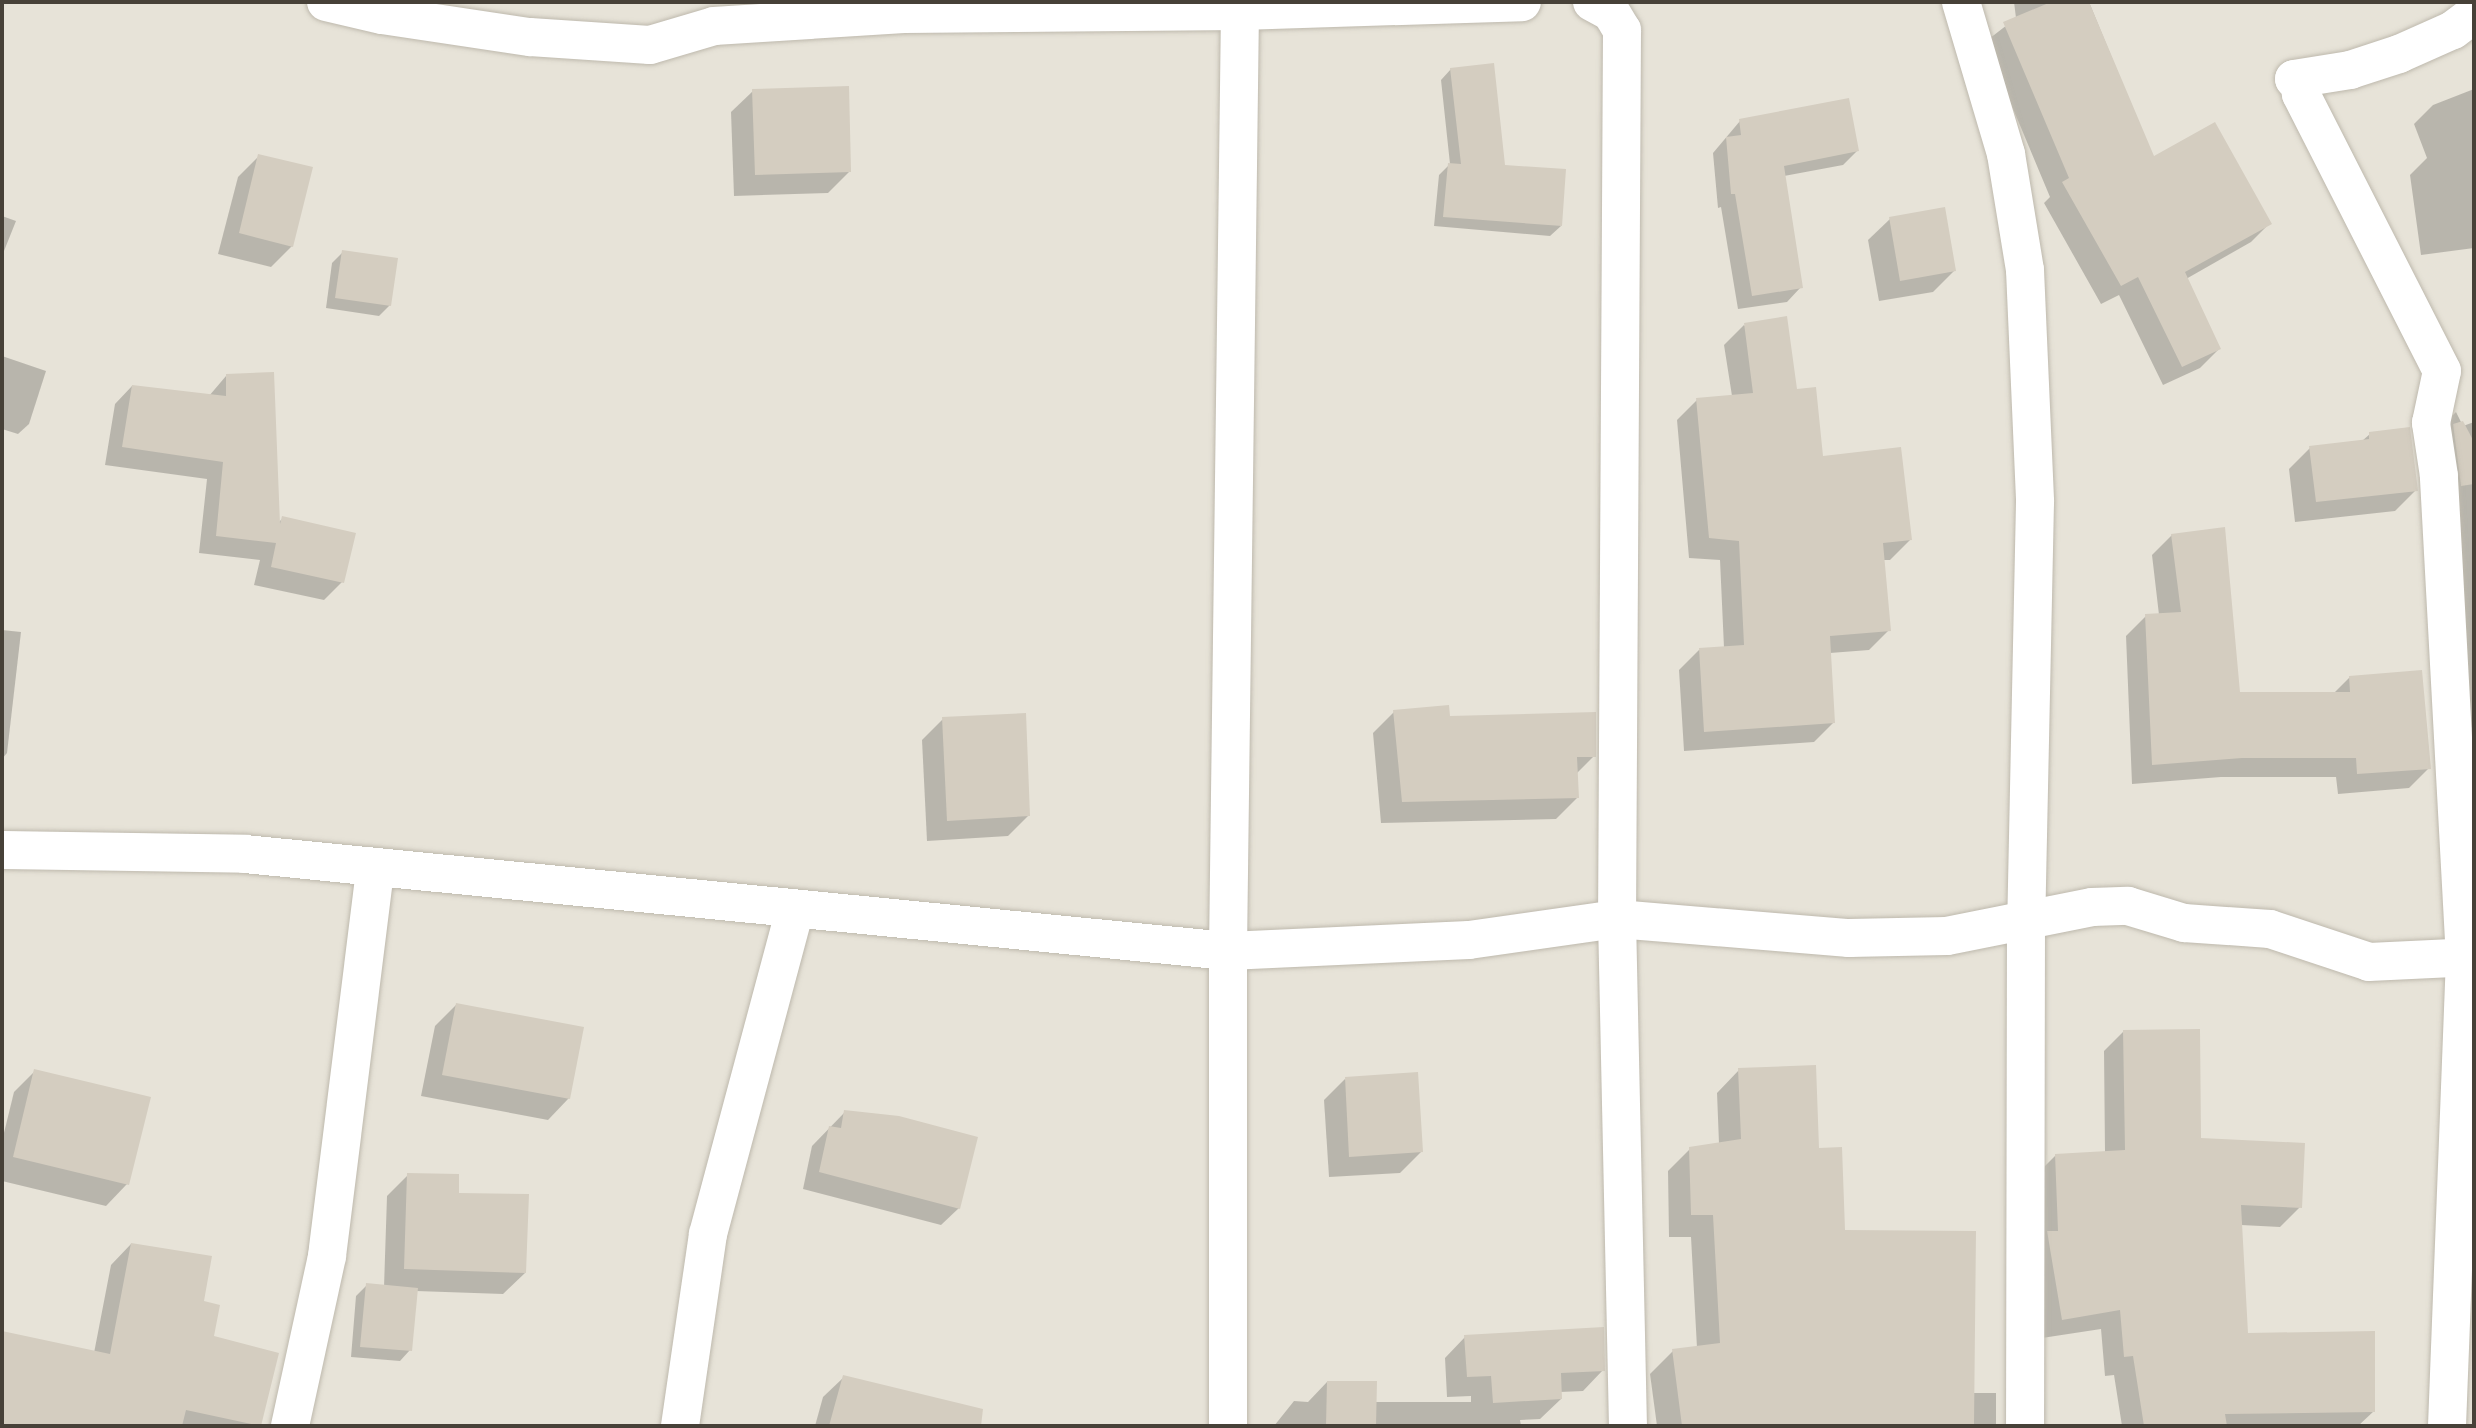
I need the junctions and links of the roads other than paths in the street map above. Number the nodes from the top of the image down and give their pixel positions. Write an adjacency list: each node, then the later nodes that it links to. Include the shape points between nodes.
1 (326, 2): 5 (street, via 530,37 650,45 714,26 904,14)
2 (1522, 2): 5 (street)
3 (1592, 2): 10 (street, via 1611,12 1622,30)
4 (1961, 2): 11 (street, via 2006,154 2025,270 2035,502)
5 (1240, 11): 12 (street)
6 (2474, 14): 13 (street, via 2453,30 2399,54 2350,70 2294,79 2299,80 2301,94 2442,371 2431,423 2439,476)
7 (3, 855): 8 (street, via 245,854)
8 (375, 870): 9 (street); 14 (street, via 327,1256)
9 (795, 909): 12 (street); 15 (street, via 708,1234)
10 (1617, 919): 11 (street, via 1849,938 1947,936); 12 (street, via 1456,942); 17 (street)
11 (2026, 922): 13 (street, via 2092,907 2128,906 2185,923 2270,929 2369,962); 18 (street)
12 (1228, 951): 16 (street)
13 (2470, 958): 19 (street)
14 (290, 1426)
15 (680, 1426)
16 (1228, 1426)
17 (1629, 1426)
18 (2025, 1426)
19 (2447, 1426)

